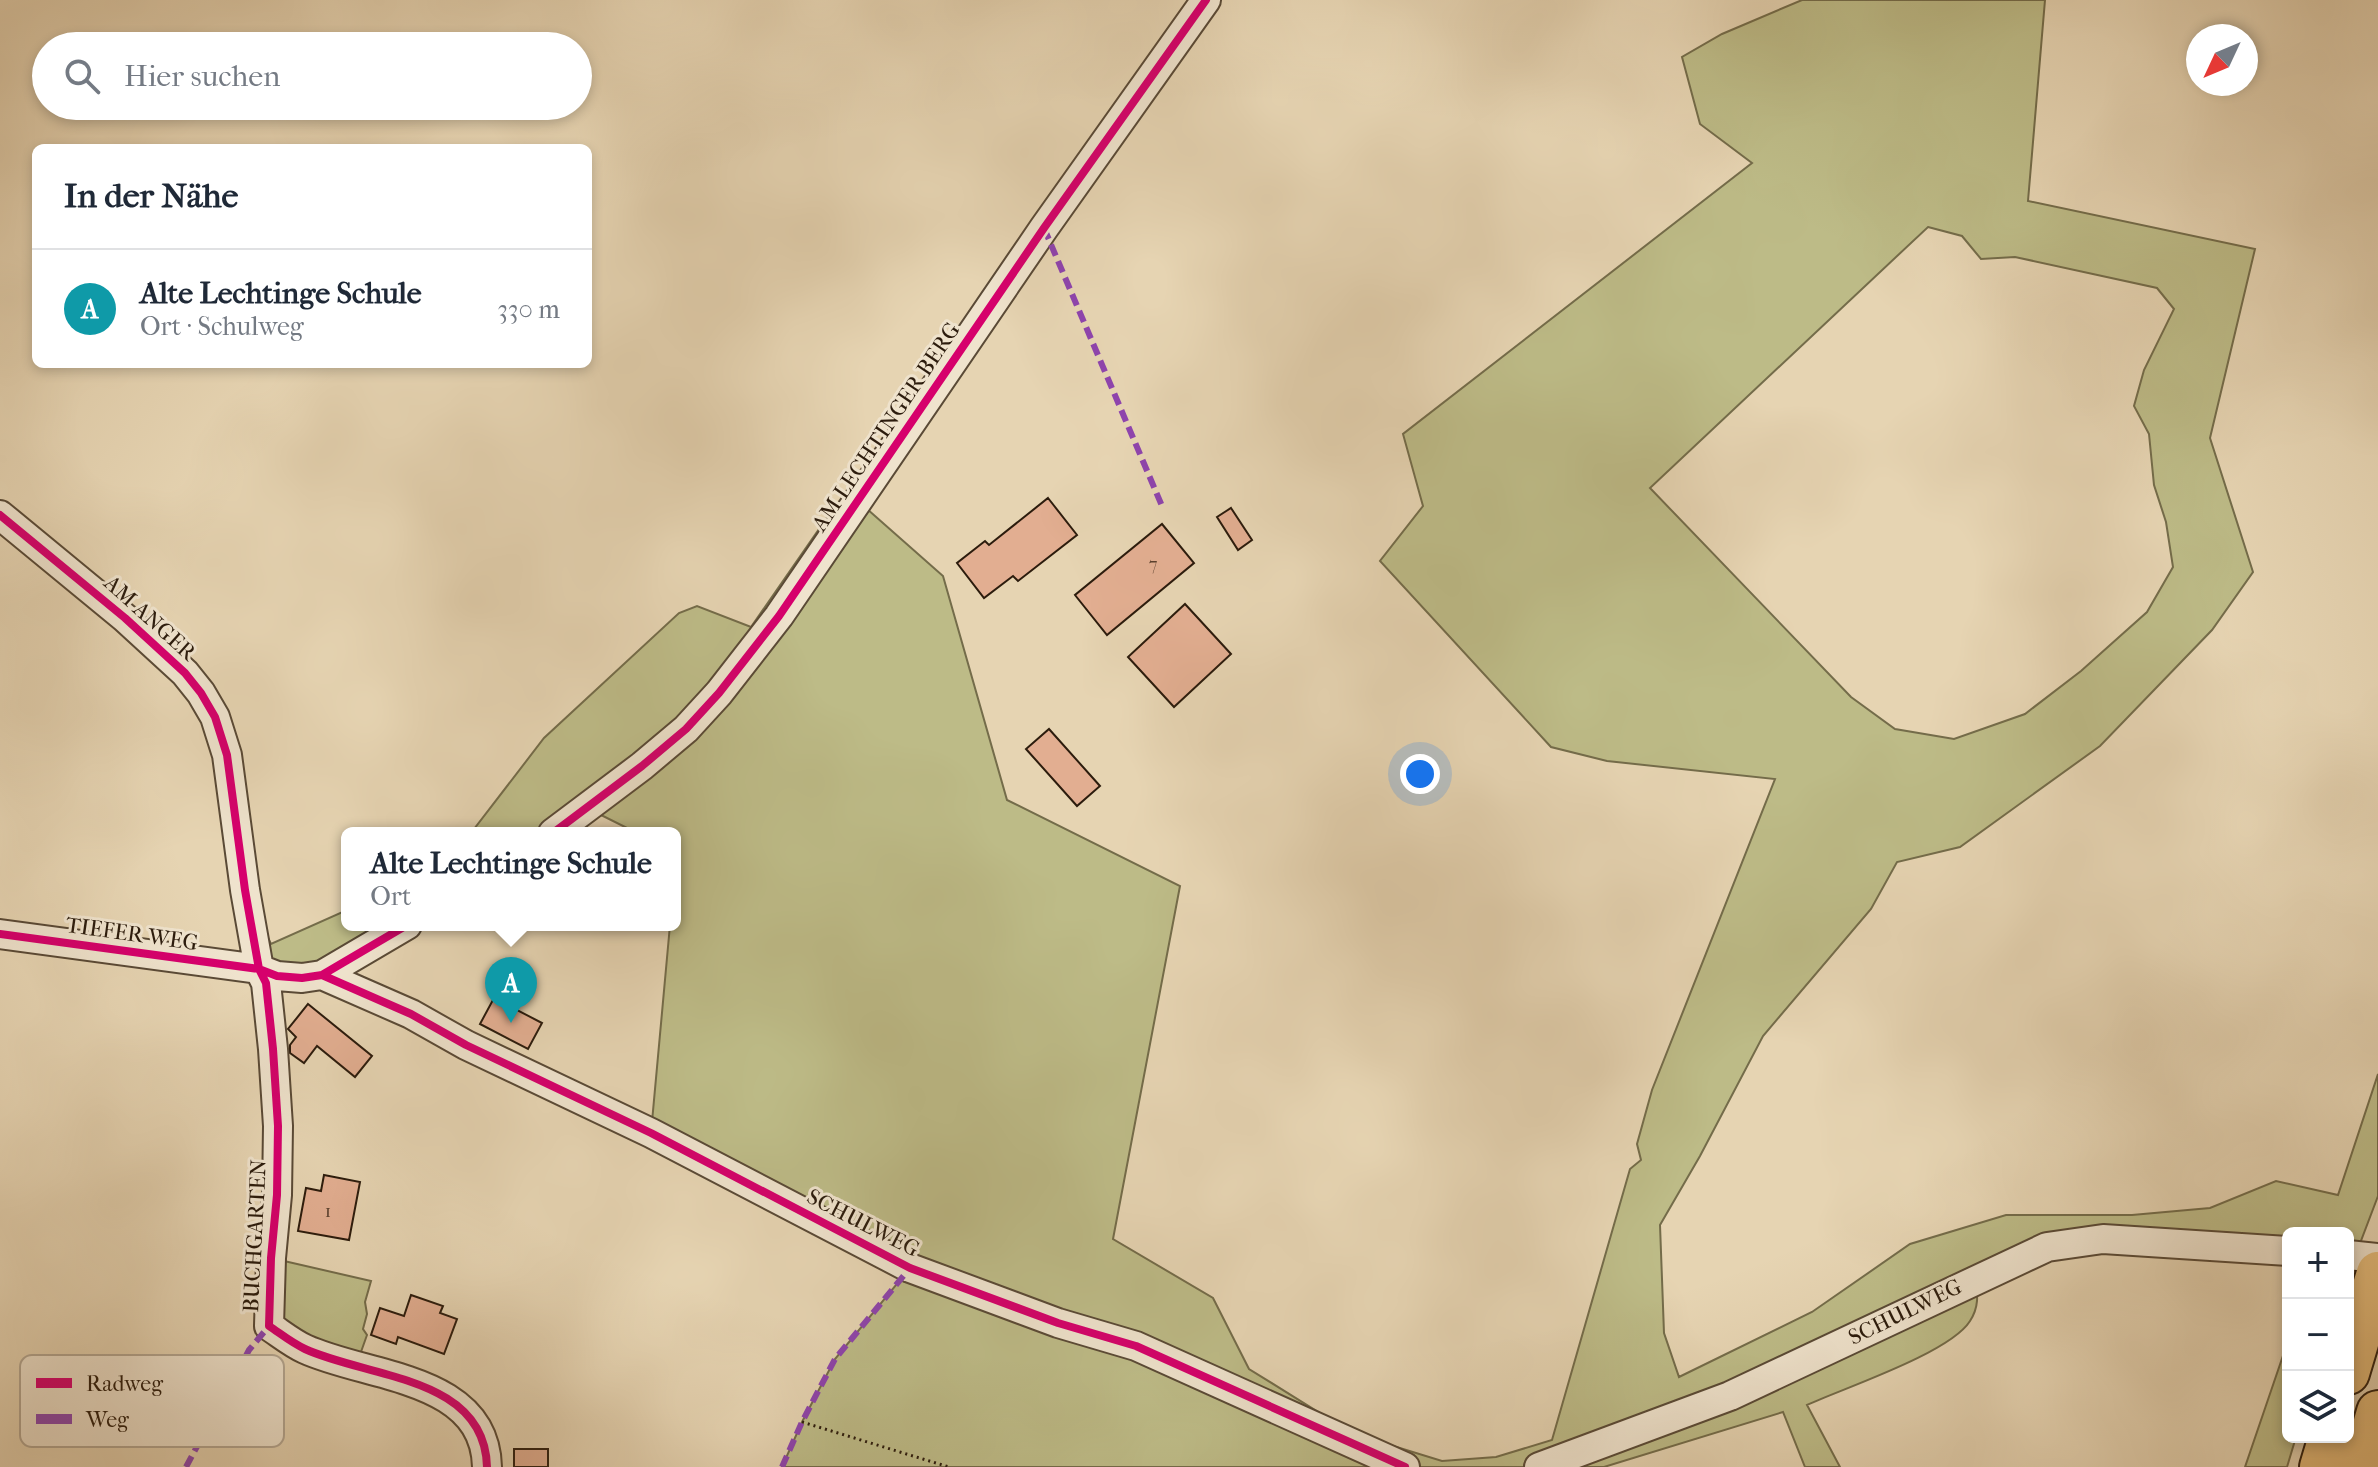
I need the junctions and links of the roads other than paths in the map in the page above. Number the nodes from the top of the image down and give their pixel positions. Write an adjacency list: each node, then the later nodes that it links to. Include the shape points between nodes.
1 (1206, 0): 3 (street, AM LECHTINGER BERG, via 779,616 719,693 686,729)
2 (0, 515): 6 (street, AM ANGER, via 185,673 215,717 227,755)
3 (561, 827)
4 (397, 931): 7 (street)
5 (0, 934): 6 (street, TIEFER WEG)
6 (259, 969): 7 (street, via 277,976); 15 (street, BUCHGARTEN, via 268,997 278,1126 269,1326 306,1349 410,1382 460,1405 480,1432)
7 (322, 975): 16 (street, SCHULWEG, via 651,1133 910,1268 1136,1346)
8 (2282, 1251): 17 (street, SCHULWEG, via 2103,1239 2047,1247 1730,1396)
9 (2354, 1256): 10 (street)
10 (2378, 1258)
11 (2373, 1287): 12 (highway)
12 (2349, 1371)
13 (2378, 1412): 19 (highway)
14 (2328, 1443): 18 (highway)
15 (487, 1467)
16 (1405, 1467)
17 (1539, 1467)
18 (2321, 1467)
19 (2362, 1467)

